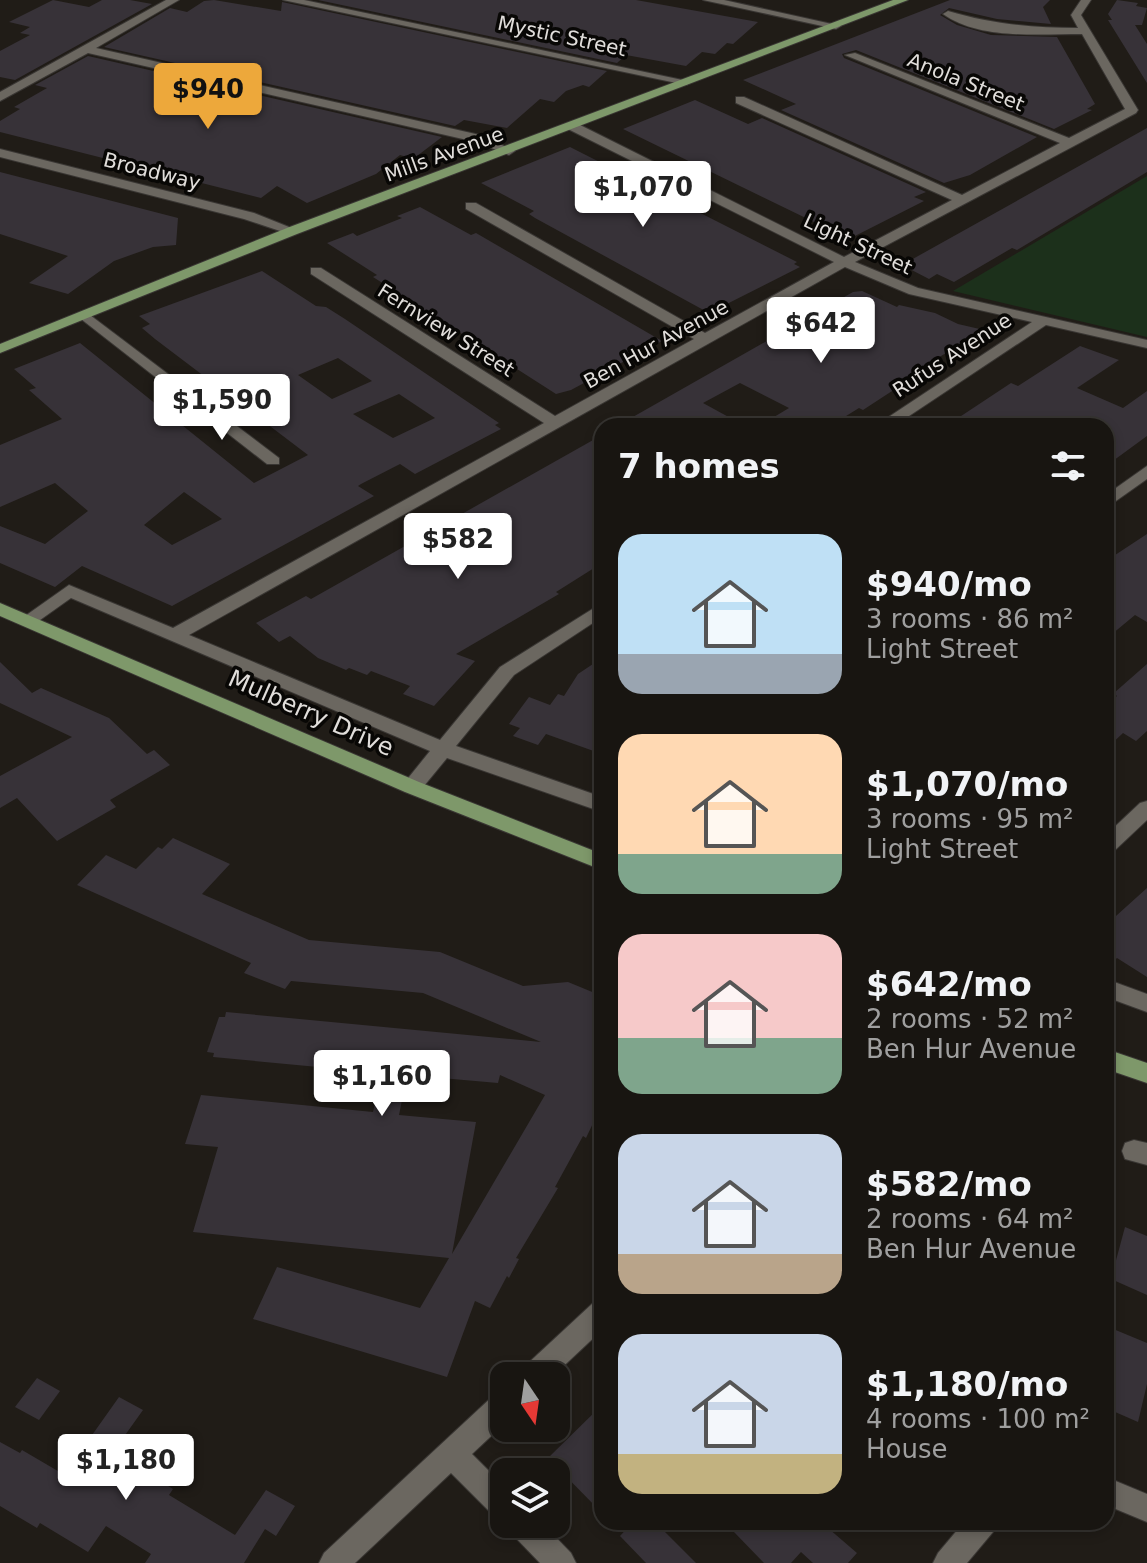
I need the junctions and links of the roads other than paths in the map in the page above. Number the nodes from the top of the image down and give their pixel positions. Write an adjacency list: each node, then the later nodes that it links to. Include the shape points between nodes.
1 (174, 0): 9 (street)
2 (288, 0): 11 (street, Mystic Street)
3 (708, 0): 7 (street)
4 (903, 0): 7 (main road, Mills Avenue)
5 (1086, 0): 8 (street, via 1076,15)
6 (948, 14): 8 (street, via 1012,32)
7 (836, 26): 11 (main road, Mills Avenue)
8 (1083, 31): 15 (street, Ben Hur Avenue, via 1132,110)
9 (87, 49): 12 (street); 16 (street, via 480,139)
10 (851, 55): 15 (street, Anola Street)
11 (686, 82): 14 (main road, Mills Avenue)
12 (0, 97)
13 (740, 100): 18 (street)
14 (572, 126): 16 (main road, Mills Avenue); 21 (street, Light Street)
15 (1068, 142): 18 (street, Ben Hur Avenue)
16 (509, 151): 20 (main road, Mills Avenue)
17 (0, 153): 20 (street, Broadway)
18 (961, 199): 21 (street, Ben Hur Avenue)
19 (471, 206): 25 (street)
20 (292, 231): 23 (main road, Mills Avenue)
21 (844, 262): 24 (street, Light Street, via 914,291); 25 (street, Ben Hur Avenue)
22 (316, 271): 29 (street, Fernview Street)
23 (86, 316): 27 (main road, Mills Avenue); 30 (street)
24 (1045, 320): 26 (street, Light Street); 28 (street, Rufus Avenue)
25 (706, 340): 29 (street, Ben Hur Avenue)
26 (1147, 344)
27 (0, 349)
28 (895, 418)
29 (555, 423): 36 (street, Ben Hur Avenue)
30 (273, 461)
31 (1147, 471): 32 (street)
32 (1114, 497)
33 (0, 609): 35 (main road, Mulberry Drive)
34 (594, 614): 37 (street, via 507,671)
35 (27, 621): 36 (street, Mulberry Drive, via 69,591); 38 (main road, Mulberry Drive)
36 (174, 635): 37 (street, Mulberry Drive)
37 (443, 749): 38 (street); 39 (street, Mulberry Drive)
38 (412, 787): 42 (main road, Mulberry Drive)
39 (594, 802)
40 (1147, 808): 41 (street)
41 (1114, 839)
42 (594, 859)
43 (1114, 991): 44 (street)
44 (1147, 1003)
45 (1114, 1062): 46 (main road)
46 (1147, 1073)
47 (594, 1320): 48 (street)
48 (549, 1362)
49 (490, 1418): 50 (street)
50 (452, 1454): 51 (street); 56 (street)
51 (490, 1492)
52 (1114, 1494): 53 (street)
53 (1147, 1508)
54 (976, 1530): 58 (street)
55 (536, 1538): 57 (street)
56 (334, 1563)
57 (561, 1563)
58 (948, 1563)

